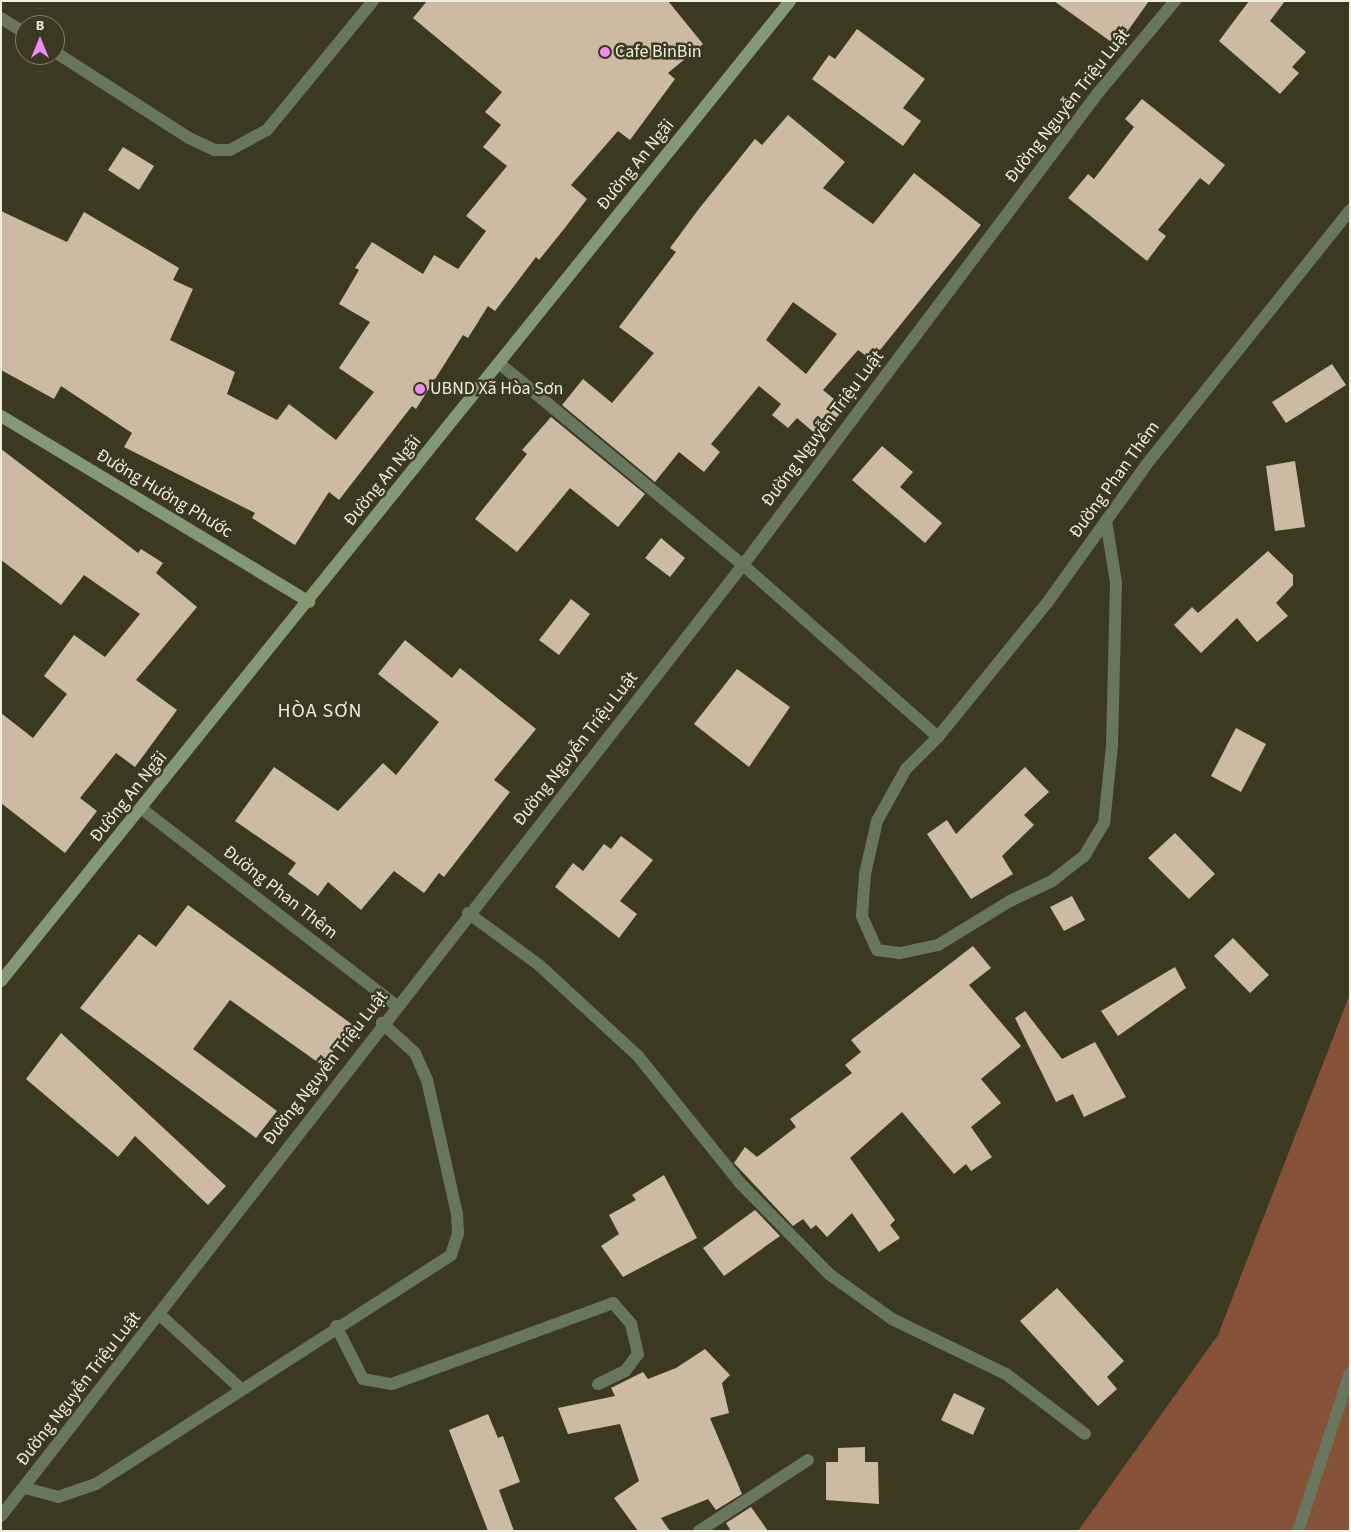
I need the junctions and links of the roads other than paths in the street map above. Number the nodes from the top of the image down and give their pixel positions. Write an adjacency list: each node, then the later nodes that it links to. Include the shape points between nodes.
1 (373, 1): 6 (street, via 267,130 230,150 215,150 189,138)
2 (790, 1): 8 (main road, Đường An Ngãi)
3 (1175, 1): 11 (street, Đường Nguyễn Triệu Luật, via 1098,93)
4 (1, 18): 5 (street)
5 (15, 27)
6 (65, 58)
7 (1350, 210): 10 (street, Đường Phan Thêm, via 1255,324)
8 (500, 364): 11 (street); 12 (main road, Đường An Ngãi)
9 (1, 416): 12 (main road, Đường Hưởng Phước)
10 (1106, 521): 13 (street, Đường Phan Thêm, via 1047,603); 13 (street, Đường Phan Thêm, via 1116,582 1112,746 1104,823 1084,856 1052,881 1010,900 938,945 899,953 877,950 862,916 865,874 877,821 906,769)
11 (743, 565): 13 (street); 15 (street, Đường Nguyễn Triệu Luật)
12 (309, 602): 14 (main road, Đường An Ngãi)
13 (938, 737)
14 (142, 809): 16 (main road, Đường An Ngãi); 17 (street, Đường Phan Thêm)
15 (468, 913): 17 (street, Đường Nguyễn Triệu Luật); 24 (street, via 539,965 638,1056 740,1183 829,1274 892,1319 1006,1374)
16 (1, 981)
17 (396, 1005): 18 (street, Đường Nguyễn Triệu Luật)
18 (382, 1023): 19 (street, Đường Nguyễn Triệu Luật); 20 (street, via 421,1062 452,1187 458,1233 454,1249 444,1262)
19 (159, 1314): 23 (street); 26 (street, Đường Nguyễn Triệu Luật)
20 (336, 1326): 22 (street, via 363,1379 392,1384 613,1303 631,1324 637,1357 624,1370); 23 (street)
21 (1350, 1373): 29 (street)
22 (598, 1384)
23 (240, 1388): 26 (street, via 80,1492 58,1497)
24 (1085, 1434)
25 (808, 1460): 28 (street)
26 (25, 1488): 27 (street, Đường Nguyễn Triệu Luật)
27 (1, 1516)
28 (699, 1531)
29 (1298, 1531)

